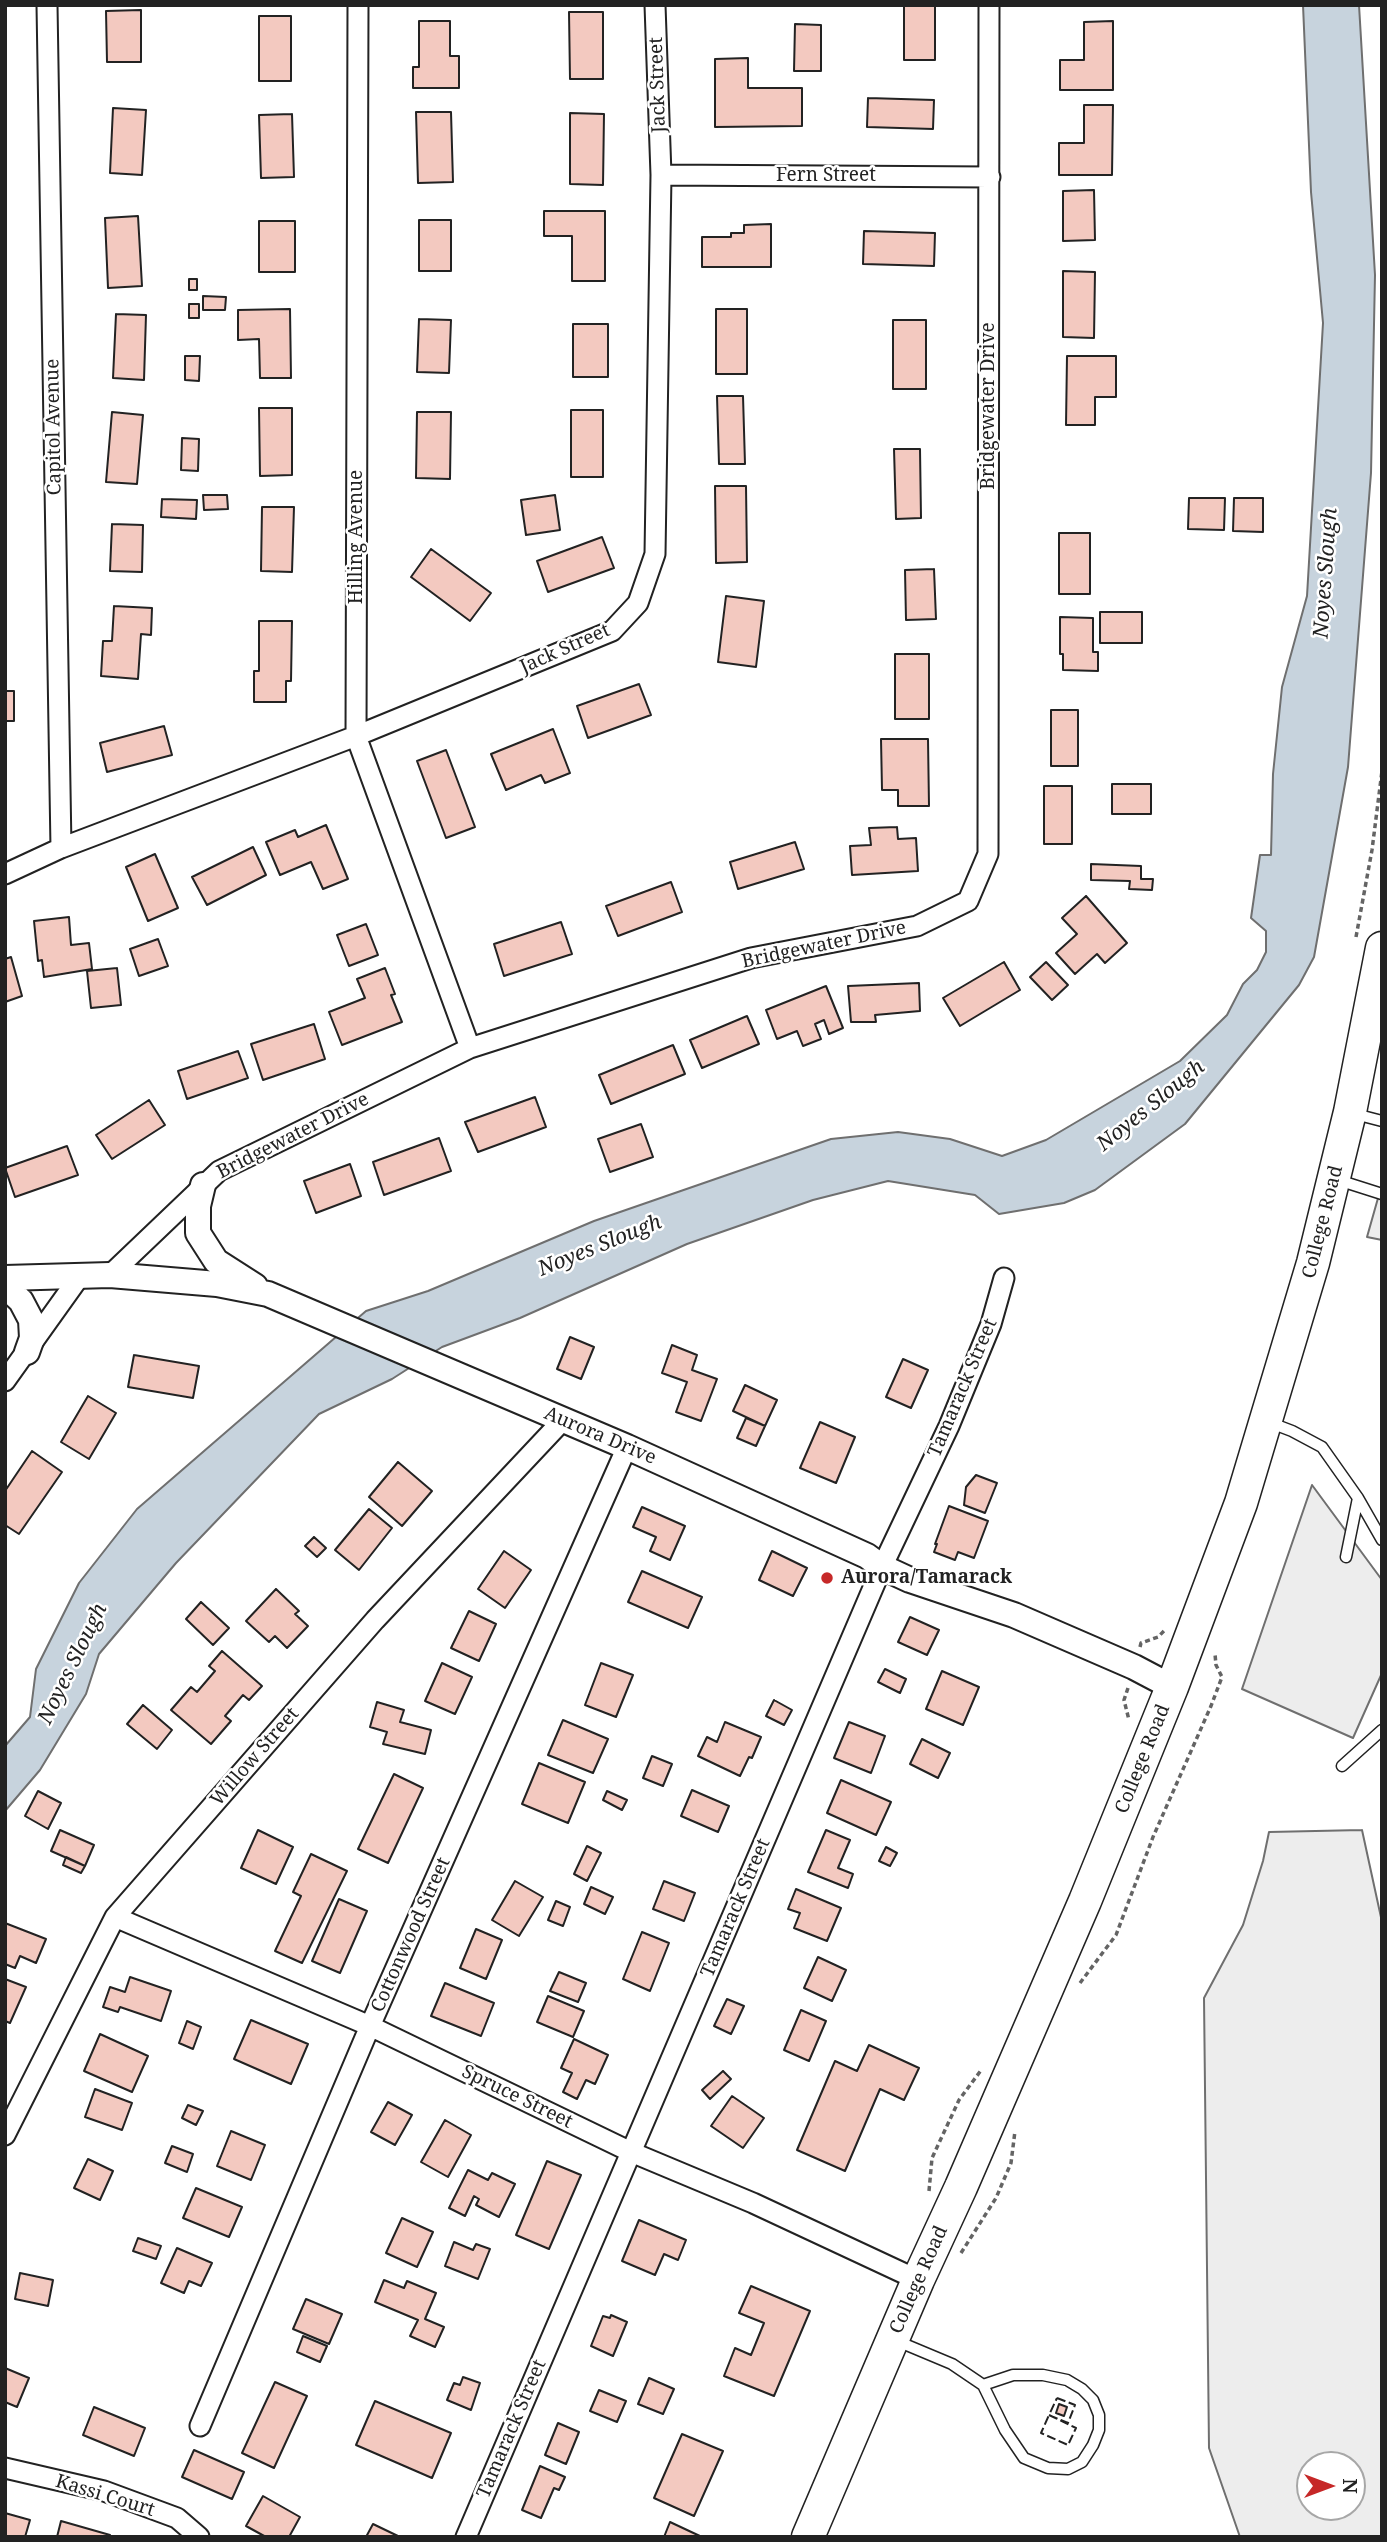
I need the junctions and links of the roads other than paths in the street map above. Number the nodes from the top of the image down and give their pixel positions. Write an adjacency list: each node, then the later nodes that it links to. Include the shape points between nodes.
1 (47, 5): 8 (street, Capitol Avenue)
2 (358, 5): 7 (street, Hilling Avenue)
3 (655, 5): 5 (street, Jack Street)
4 (989, 5): 6 (street, Bridgewater Drive)
5 (661, 176): 6 (street, Fern Street); 7 (street, Jack Street, via 654,554 638,603 612,631)
6 (990, 177): 11 (street, Bridgewater Drive, via 988,854 968,901 917,926 751,958)
7 (356, 736): 8 (street, Jack Street); 11 (street, Hilling Avenue)
8 (61, 848): 9 (street, Jack Street)
9 (5, 874)
10 (1382, 948): 12 (main road, College Road)
11 (470, 1048): 15 (street, Bridgewater Drive, via 219,1171)
12 (1350, 1112): 13 (lane); 14 (main road, College Road)
13 (1382, 1121)
14 (1334, 1178): 16 (lane); 26 (main road, College Road)
15 (203, 1185): 17 (street, Bridgewater Drive); 22 (street, via 198,1233 216,1261)
16 (1382, 1194)
17 (110, 1275): 18 (street, Aurora Drive); 22 (street, Aurora Drive, via 217,1284)
18 (80, 1276): 19 (street, Aurora Drive); 23 (street)
19 (5, 1278)
20 (1004, 1278): 31 (street, Tamarack Street, via 991,1324 949,1426)
21 (5, 1286): 23 (street, via 32,1320)
22 (268, 1294): 25 (street, Aurora Drive)
23 (27, 1352): 24 (street)
24 (5, 1381)
25 (563, 1420): 27 (street, Aurora Drive); 35 (street, Willow Street, via 375,1619)
26 (1266, 1422): 28 (lane, via 1322,1447); 32 (main road, College Road, via 1241,1503)
27 (627, 1447): 31 (street, Aurora Drive); 36 (street, Cottonwood Street)
28 (1358, 1498): 29 (lane); 30 (lane)
29 (1382, 1540)
30 (1346, 1557)
31 (883, 1567): 32 (street, Aurora Drive, via 1014,1615); 38 (street, Tamarack Street)
32 (1172, 1687): 39 (main road, College Road, via 1034,2020)
33 (1382, 1730): 34 (lane)
34 (1342, 1766)
35 (115, 1917): 36 (street, Spruce Street); 37 (street, Willow Street)
36 (370, 2026): 38 (street, Spruce Street); 42 (street, Cottonwood Street)
37 (5, 2135)
38 (631, 2152): 39 (street, Spruce Street); 45 (street, Tamarack Street)
39 (918, 2280): 40 (main road, College Road)
40 (893, 2339): 41 (lane, via 952,2364); 46 (main road, College Road)
41 (983, 2385): 41 (lane, via 1024,2458 1048,2468 1068,2469 1082,2462 1099,2430 1093,2400 1082,2389 1043,2375 1013,2375)
42 (200, 2426)
43 (5, 2468): 44 (street, Kassi Court, via 104,2491 177,2518)
44 (199, 2537)
45 (466, 2537)
46 (808, 2537)

